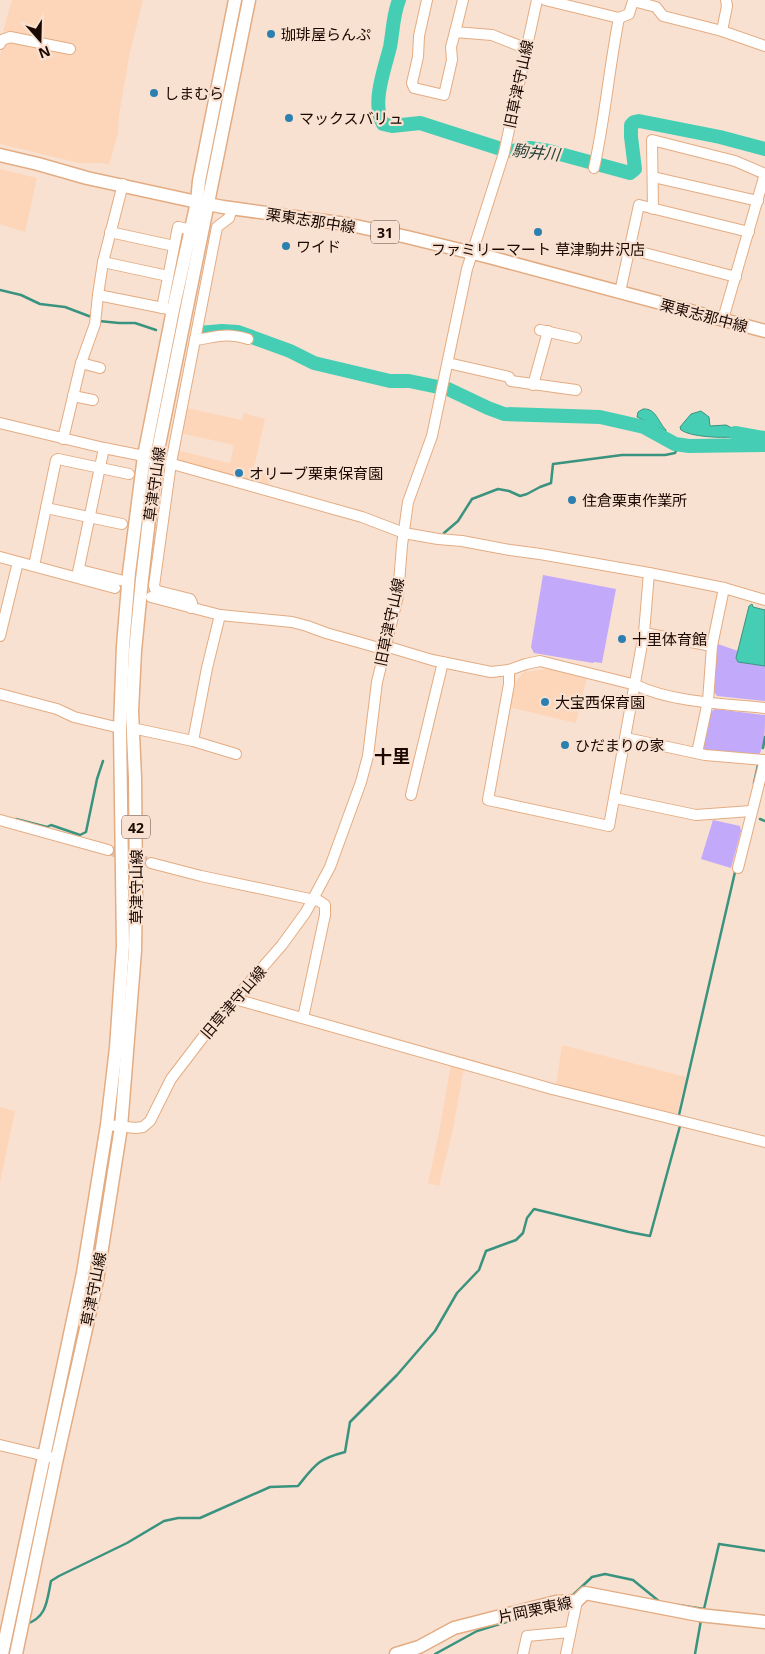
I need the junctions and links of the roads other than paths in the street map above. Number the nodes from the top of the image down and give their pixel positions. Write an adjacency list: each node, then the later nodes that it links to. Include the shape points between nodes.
1 (235, 0): 21 (main road, 草津守山線 / 42, via 199,181)
2 (248, 0): 21 (main road, 草津守山線 / 42)
3 (427, 0): 10 (street, via 412,83 414,88 444,95)
4 (463, 0): 10 (street)
5 (537, 0): 13 (street, 旧草津守山線)
6 (545, 0): 8 (street)
7 (726, 0): 9 (street)
8 (619, 18): 9 (street, via 629,14 633,1 656,7 663,16); 16 (street)
9 (722, 31): 12 (street)
10 (455, 32): 13 (street, via 492,36)
11 (0, 44): 14 (street, via 10,37)
12 (765, 46)
13 (525, 48): 29 (street, 旧草津守山線, via 504,150)
14 (70, 49)
15 (0, 155): 19 (main road, 栗東志那中線 / 31)
16 (594, 168)
17 (765, 174): 18 (street, via 735,161 652,140); 20 (street)
18 (653, 177): 20 (street); 23 (street)
19 (123, 184): 21 (main road, 栗東志那中線 / 31); 25 (street)
20 (758, 201): 26 (street)
21 (202, 203): 22 (main road, 栗東志那中線 / 31); 24 (main road, 草津守山線 / 42); 51 (main road, 草津守山線 / 42, via 204,217)
22 (232, 208): 29 (main road, 栗東志那中線 / 31, via 346,224); 40 (street, via 229,218 217,227)
23 (653, 209): 26 (street); 28 (street, via 638,206)
24 (192, 230): 27 (street, via 178,227); 35 (main road, 草津守山線 / 42)
25 (110, 232): 27 (street); 30 (street)
26 (749, 232): 32 (street)
27 (174, 246): 31 (street)
28 (629, 249): 32 (street); 33 (street)
29 (472, 252): 33 (main road, 栗東志那中線 / 31); 41 (street, 旧草津守山線)
30 (103, 262): 31 (street); 34 (street)
31 (168, 276): 35 (street)
32 (736, 276): 36 (street)
33 (620, 292): 36 (main road, 栗東志那中線 / 31)
34 (98, 295): 35 (street); 42 (street, via 95,319)
35 (168, 309): 51 (main road, 草津守山線 / 42)
36 (723, 319): 37 (main road, 栗東志那中線 / 31)
37 (765, 331)
38 (576, 338): 44 (street, via 544,330)
39 (248, 339): 40 (street, via 223,335)
40 (195, 340): 52 (street)
41 (448, 363): 44 (street); 58 (street, 旧草津守山線, via 432,436 408,502)
42 (81, 364): 43 (street); 46 (street)
43 (100, 368)
44 (533, 385): 45 (street)
45 (576, 390)
46 (73, 396): 47 (street); 49 (street)
47 (93, 400)
48 (0, 422): 49 (street)
49 (63, 439): 50 (street)
50 (104, 448): 51 (street); 53 (street)
51 (150, 458): 52 (street); 64 (main road, 草津守山線 / 42); 81 (main road, 草津守山線 / 42)
52 (171, 463): 58 (street, via 362,517); 69 (street, via 155,589 190,599)
53 (100, 468): 54 (street); 55 (street, via 56,460); 56 (street)
54 (129, 474)
55 (46, 508): 56 (street); 61 (street)
56 (90, 517): 57 (street); 62 (street)
57 (122, 524)
58 (404, 533): 63 (street); 74 (street, 旧草津守山線, via 398,596)
59 (0, 557): 60 (street)
60 (18, 562): 61 (street); 72 (street)
61 (34, 566): 62 (street)
62 (78, 573): 64 (street); 65 (street)
63 (649, 573): 66 (street); 71 (street)
64 (128, 582): 81 (main road, 草津守山線 / 42, via 123,646)
65 (115, 588)
66 (724, 588): 68 (street); 73 (street)
67 (151, 597): 69 (street)
68 (765, 600)
69 (191, 608): 70 (street)
70 (220, 615): 74 (street, via 292,622); 83 (street)
71 (644, 634): 73 (street); 77 (street)
72 (0, 636)
73 (712, 646): 79 (street)
74 (385, 648): 75 (street); 94 (street, 旧草津守山線, via 361,782 330,867)
75 (443, 662): 76 (street, via 491,672); 87 (street)
76 (509, 670): 77 (street, via 540,661); 88 (street, via 488,800 609,826)
77 (636, 686): 79 (street, via 672,697); 82 (street)
78 (0, 694): 81 (street, via 57,709 74,717)
79 (708, 701): 80 (street); 84 (street)
80 (765, 708)
81 (126, 728): 83 (street); 97 (main road, 草津守山線 / 42, via 123,946); 98 (main road, 草津守山線 / 42, via 135,778 136,890 135,951)
82 (626, 738): 84 (street); 88 (street)
83 (193, 741): 85 (street)
84 (697, 753): 86 (street)
85 (236, 754)
86 (765, 760): 89 (street)
87 (411, 795)
88 (615, 798): 89 (street, via 696,815)
89 (751, 811): 93 (street)
90 (0, 820): 91 (street)
91 (108, 850)
92 (152, 862): 94 (street)
93 (738, 868)
94 (312, 900): 95 (street, 旧草津守山線, via 282,945); 96 (street, via 325,905 326,915)
95 (235, 998): 96 (street); 98 (street, 旧草津守山線, via 171,1079 150,1121 143,1127)
96 (303, 1018): 99 (street, via 552,1089)
97 (107, 1125): 98 (street, 旧草津守山線); 101 (main road, 草津守山線 / 42)
98 (121, 1127): 101 (main road, 草津守山線 / 42, via 97,1280)
99 (765, 1142)
100 (0, 1445): 101 (street)
101 (51, 1457): 105 (main road, 草津守山線 / 42); 106 (main road, 草津守山線 / 42)
102 (577, 1601): 103 (main road, 片岡栗東線, via 585,1593 699,1615); 104 (street); 107 (main road, 片岡栗東線, via 556,1602 454,1628 419,1647)
103 (765, 1622)
104 (570, 1632): 108 (street, via 527,1636); 109 (street)
105 (2, 1654)
106 (16, 1654)
107 (396, 1654)
108 (523, 1654)
109 (566, 1654)

